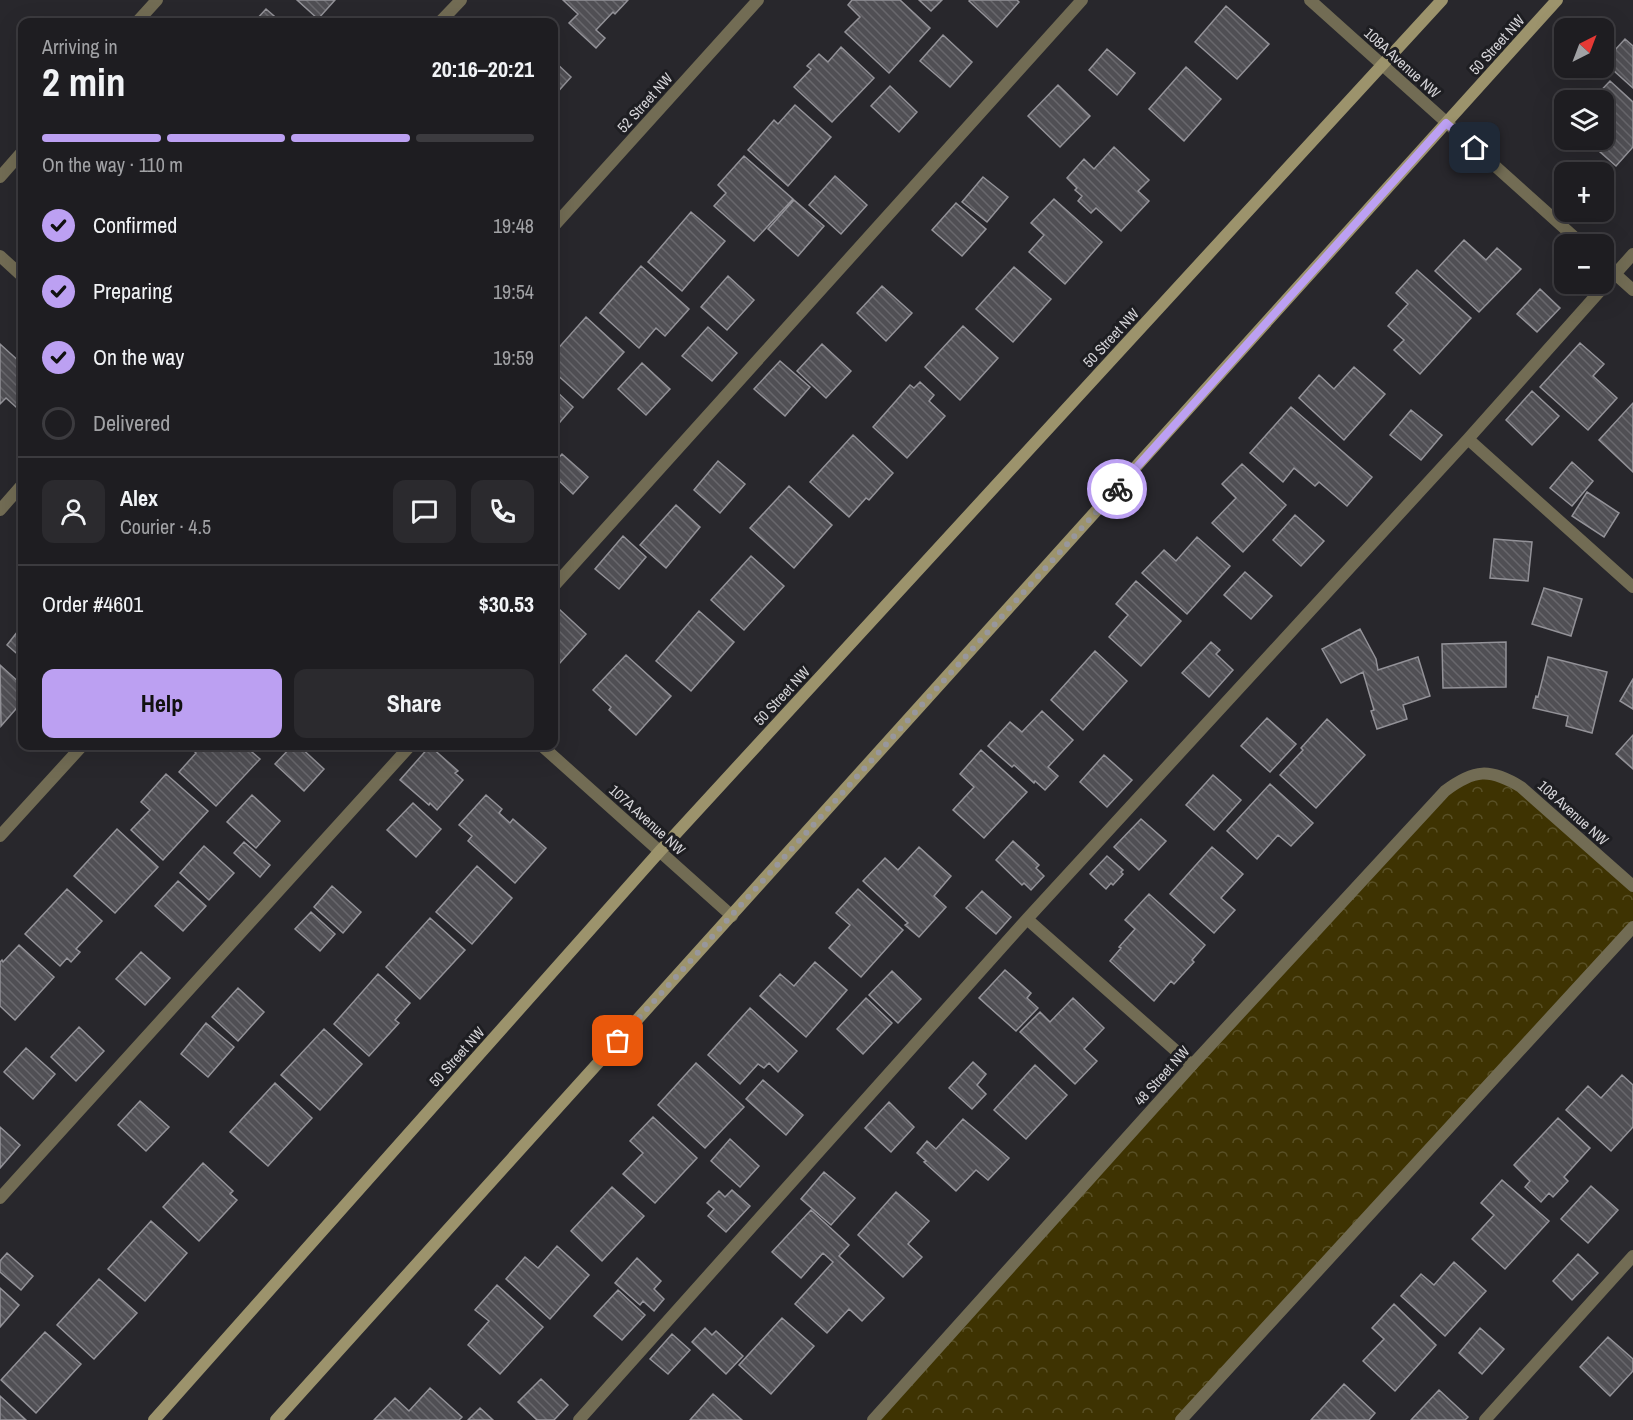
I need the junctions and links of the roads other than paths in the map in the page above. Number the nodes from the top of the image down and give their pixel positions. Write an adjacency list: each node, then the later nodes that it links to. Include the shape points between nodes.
1 (157, 0): 8 (street)
2 (461, 0): 9 (street)
3 (758, 0): 14 (street, 52 Street NW)
4 (1082, 0): 24 (street)
5 (1310, 0): 10 (street, 108A Avenue NW)
6 (1442, 0): 10 (street, 50 Street NW)
7 (1557, 0): 11 (street, 50 Street NW)
8 (141, 18)
9 (444, 18)
10 (1382, 65): 11 (street, 108A Avenue NW); 31 (street, 50 Street NW)
11 (1446, 123): 15 (street, 108A Avenue NW); 33 (street, 50 Street NW)
12 (18, 157): 13 (street)
13 (0, 177)
14 (558, 222)
15 (1571, 234)
16 (1633, 254): 19 (street)
17 (0, 256): 18 (street)
18 (18, 272)
19 (1615, 274): 20 (street); 21 (street)
20 (1633, 290)
21 (1468, 439): 25 (street); 34 (street)
22 (18, 490): 23 (street)
23 (0, 510)
24 (558, 582)
25 (1633, 587)
26 (78, 750): 30 (street)
27 (406, 750): 37 (street)
28 (546, 750): 31 (street, 107A Avenue NW)
29 (1488, 773): 32 (street, 108 Avenue NW, via 1521,787); 36 (street, 48 Street NW, via 1462,777 1445,791)
30 (0, 836)
31 (660, 851): 33 (street, 107A Avenue NW); 39 (street, 50 Street NW)
32 (1633, 886)
33 (732, 916): 40 (street, 50 Street NW)
34 (1027, 919): 36 (street); 41 (street)
35 (1633, 927): 43 (street)
36 (1192, 1065): 42 (street, 48 Street NW)
37 (0, 1198)
38 (1633, 1256): 44 (street)
39 (154, 1420)
40 (276, 1420)
41 (579, 1420)
42 (873, 1420)
43 (1181, 1420)
44 (1485, 1420)

